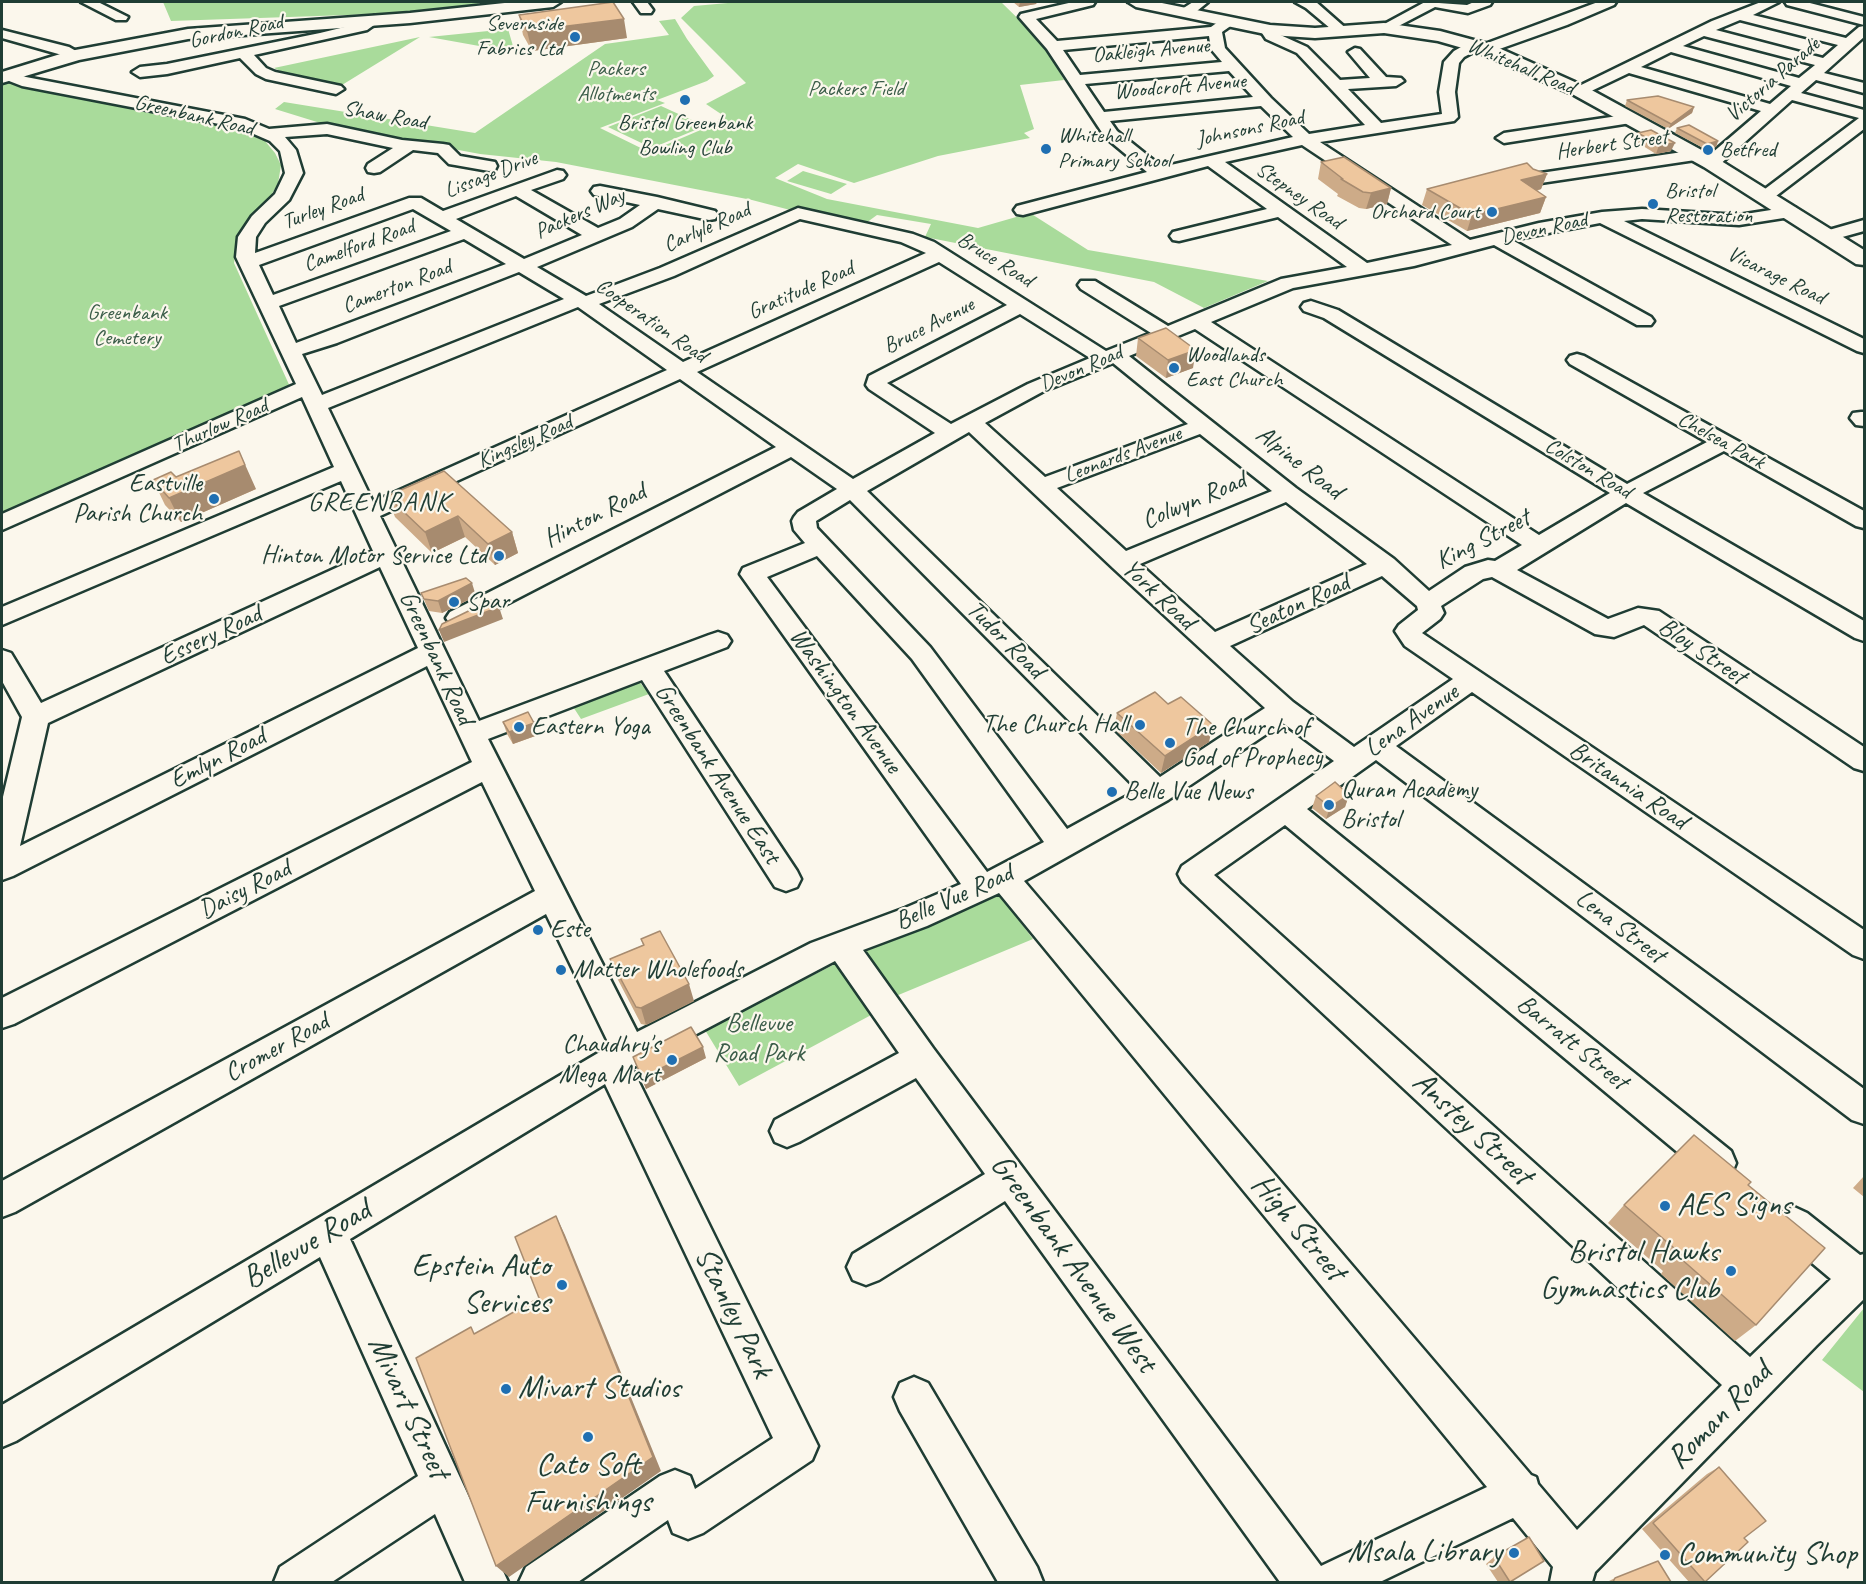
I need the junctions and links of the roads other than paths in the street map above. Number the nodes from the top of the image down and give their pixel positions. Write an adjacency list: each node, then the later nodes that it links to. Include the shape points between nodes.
1 (88, 2): 15 (street)
2 (548, 2): 16 (main road, Gordon Road)
3 (1088, 2): 27 (street, via 1026,17)
4 (1136, 2): 12 (main road, Whitehall Road)
5 (1201, 2): 12 (street)
6 (1302, 2): 22 (street)
7 (1435, 2): 8 (street, via 1468,9); 13 (street)
8 (1485, 2)
9 (1609, 2): 28 (street, via 1562,22)
10 (1772, 2): 14 (street)
11 (1792, 2): 17 (street)
12 (1187, 12): 18 (main road, Whitehall Road)
13 (1414, 13): 19 (street); 25 (main road, via 1419,20 1417,27)
14 (1738, 15): 23 (street); 26 (street)
15 (121, 17)
16 (374, 20): 31 (street, Gordon Road, via 358,28); 32 (main road, Gordon Road, via 188,34)
17 (1864, 21)
18 (1221, 26): 20 (main road, Whitehall Road); 27 (street); 36 (street, via 1218,49)
19 (1384, 28): 22 (main road, Whitehall Road); 25 (main road, Whitehall Road)
20 (1270, 30): 22 (main road, Whitehall Road); 42 (street, via 1271,36 1302,50)
21 (1864, 30): 26 (street, Victoria Parade)
22 (1342, 31)
23 (1703, 31): 29 (street); 34 (street)
24 (2, 34): 32 (street)
25 (1430, 35): 28 (main road, Whitehall Road)
26 (1850, 43): 34 (street, Victoria Parade)
27 (1053, 46): 40 (street)
28 (1481, 47): 45 (main road, Whitehall Road); 52 (street, Johnsons Road, via 1459,54 1452,62 1447,92 1450,117)
29 (1669, 47): 37 (street); 41 (street)
30 (1355, 52): 42 (street, via 1389,81)
31 (243, 53): 35 (street, Gordon Road); 44 (street, via 271,76)
32 (76, 55): 39 (main road, Gordon Road)
33 (166, 55): 35 (street, via 178,52)
34 (1827, 63): 41 (street, Victoria Parade)
35 (187, 65): 38 (street, Gordon Road)
36 (1233, 66): 40 (street, Oakleigh Avenue); 46 (street)
37 (1628, 68): 45 (street); 47 (street)
38 (140, 72)
39 (5, 77): 53 (street, Greenbank Road, via 245,123)
40 (1074, 80): 49 (street)
41 (1802, 84): 43 (street); 47 (street, Victoria Parade); 48 (street)
42 (1336, 85): 52 (street)
43 (1864, 88)
44 (336, 89)
45 (1580, 91): 50 (main road, Whitehall Road)
46 (1265, 101): 49 (street, Woodcroft Avenue); 54 (street)
47 (1774, 110): 56 (street, Victoria Parade)
48 (1864, 115)
49 (1099, 117): 60 (street, via 1113,136)
50 (1631, 119): 56 (main road, Whitehall Road); 61 (street, via 1504,138)
51 (1864, 122): 66 (street)
52 (1378, 129): 54 (street, Johnsons Road)
53 (268, 134): 55 (street, Shaw Road, via 327,129); 84 (street, Greenbank Road, via 288,150 294,173 283,196 247,237)
54 (1305, 139): 57 (street, Johnsons Road); 82 (street)
55 (409, 145): 58 (street, Shaw Road, via 443,149 452,159); 59 (street)
56 (1704, 159): 61 (street, Herbert Street); 66 (main road, Whitehall Road)
57 (1210, 160): 60 (street, Johnsons Road); 70 (street, Stepney Road)
58 (489, 166)
59 (374, 168)
60 (1161, 172): 69 (street, Johnsons Road)
61 (1572, 174): 63 (street, Herbert Street)
62 (557, 175): 64 (street, Lissage Drive)
63 (1534, 179)
64 (516, 189): 74 (street, Lissage Drive); 78 (street)
65 (600, 191): 68 (street)
66 (1766, 195): 71 (main road, Whitehall Road)
67 (415, 202): 74 (street, Cooperation Road); 84 (street, Turley Road)
68 (657, 202): 72 (street); 78 (street, Packers Way, via 633,220)
69 (1023, 210)
70 (1281, 211): 79 (street); 87 (street, Stepney Road)
71 (1790, 212): 73 (street, Devon Road, via 1739,220 1642,214); 80 (main road, Whitehall Road)
72 (709, 215)
73 (1602, 216): 81 (street, Devon Road); 96 (street, Vicarage Road)
74 (441, 218): 77 (street, Cooperation Road)
75 (852, 225): 83 (street, Bruce Road, via 907,238); 89 (street, Carlyle Road, via 798,213 667,272)
76 (1864, 225): 80 (street)
77 (464, 233): 86 (street, Cooperation Road); 90 (street, Camelford Road)
78 (596, 235): 86 (street, Packers Way)
79 (1179, 236)
80 (1828, 236): 85 (main road, Whitehall Road)
81 (1496, 239): 82 (street, Devon Road); 94 (street)
82 (1468, 246): 87 (street, Devon Road)
83 (940, 254): 91 (street, Bruce Road); 100 (street, Gratitude Road)
84 (247, 259): 90 (street, Greenbank Road)
85 (1864, 259)
86 (520, 266): 89 (street, Cooperation Road); 97 (street, Camerton Road)
87 (1363, 269): 93 (street, Devon Road, via 1288,283)
88 (1093, 291): 95 (street)
89 (581, 302): 100 (street, Cooperation Road); 101 (street, Carlyle Road)
90 (269, 303): 97 (street, Greenbank Road)
91 (1022, 305): 98 (street, Bruce Road); 103 (street, Bruce Avenue, via 876,381 876,385)
92 (1311, 307): 110 (street, Colston Road, via 1331,314)
93 (1196, 321): 95 (street, Devon Road); 115 (street)
94 (1644, 321)
95 (1167, 333): 98 (street, Devon Road)
96 (1864, 347)
97 (291, 351): 101 (street, Greenbank Road)
98 (1109, 356): 102 (street, Alpine Road); 103 (street, Devon Road)
99 (1577, 360): 104 (street, Chelsea Park)
100 (682, 371): 105 (street, Cooperation Road); 111 (street, Kingsley Road)
101 (312, 396): 106 (street, Greenbank Road); 113 (street, Thurlow Road)
102 (1204, 425): 107 (street, Leonards Avenue); 109 (street, Alpine Road)
103 (960, 427): 107 (street, York Road); 108 (street, Devon Road)
104 (1723, 443): 110 (street, King Street); 112 (street, Chelsea Park)
105 (791, 448): 108 (street, Cooperation Road); 124 (street, Hinton Road)
106 (347, 470): 111 (street, Greenbank Road); 121 (street)
107 (1042, 486): 117 (street, York Road)
108 (852, 489): 114 (street, Devon Road, via 805,518 804,527); 135 (street, Tudor Road)
109 (1288, 493): 117 (street, Colwyn Road); 118 (street, Alpine Road)
110 (1626, 493): 115 (street, King Street); 122 (street, Colston Road)
111 (368, 513): 116 (street, Greenbank Road)
112 (1864, 521)
113 (2, 524)
114 (820, 545): 137 (street, Devon Road, via 921,653); 142 (street, Washington Avenue, via 752,574)
115 (1538, 545): 119 (street, King Street)
116 (387, 554): 124 (street, Greenbank Road); 130 (street, Essery Road)
117 (1122, 562): 125 (street, York Road)
118 (1385, 565): 120 (street, Alpine Road); 125 (street, Seaton Road)
119 (1499, 570): 120 (street, King Street, via 1488,568 1474,573); 133 (street, Bloy Street, via 1605,628 1614,628 1638,616 1650,617)
120 (1424, 612): 128 (street, Britannia Road, via 1410,628 1409,636)
121 (2, 617)
122 (1864, 632)
123 (718, 641): 127 (street, Greenbank Avenue East)
124 (430, 643): 131 (street, Greenbank Road); 139 (street, Emlyn Road)
125 (1212, 644): 129 (street, York Road)
126 (2, 659): 130 (street)
127 (648, 668): 131 (street, Greenbank Avenue East); 141 (street, Greenbank Avenue East)
128 (1471, 680): 132 (street, Lena Avenue); 145 (street, Britannia Road)
129 (1283, 709): 132 (street, York Road); 135 (street, Belle Vue Road)
130 (36, 717): 138 (street)
131 (472, 734): 134 (street, Greenbank Road)
132 (1364, 754): 136 (street, Lena Avenue); 149 (street, Lena Street)
133 (1864, 761)
134 (488, 766): 143 (street, Greenbank Road); 146 (street, Daisy Road)
135 (1158, 792): 137 (street, Belle Vue Road)
136 (1285, 808): 140 (street, Lena Avenue); 152 (street, Barratt Street)
137 (1063, 845): 142 (street, Belle Vue Road)
138 (2, 858)
139 (2, 868)
140 (1193, 873): 158 (street, Anstey Street)
141 (786, 879)
142 (993, 883): 144 (street, Belle Vue Road); 162 (street, High Street)
143 (552, 896): 147 (street, Greenbank Road); 153 (street, Cromer Road)
144 (841, 944): 147 (street, Belle Vue Road); 148 (street, Greenbank Avenue West)
145 (1864, 946)
146 (2, 1014)
147 (621, 1057): 155 (street, Bellevue Road); 166 (street, Stanley Park, via 798,1446 681,1504)
148 (921, 1058): 150 (street); 151 (street, Greenbank Avenue West)
149 (1864, 1108)
150 (787, 1131)
151 (1011, 1178): 156 (street); 168 (street, Greenbank Avenue West)
152 (1739, 1180)
153 (2, 1200)
154 (1767, 1203): 157 (street)
155 (328, 1233): 160 (street, Bellevue Road); 161 (street, Mivart Street)
156 (866, 1267)
157 (1862, 1275): 158 (street, Roman Road)
158 (1751, 1385): 163 (street, Roman Road)
159 (914, 1397): 167 (street)
160 (2, 1427)
161 (443, 1484): 164 (street); 165 (street, Mivart Street)
162 (1521, 1492): 163 (street, High Street); 169 (street)
163 (1573, 1572)
164 (295, 1582)
165 (487, 1582)
166 (541, 1582)
167 (1022, 1582)
168 (1306, 1582)
169 (1335, 1582)

